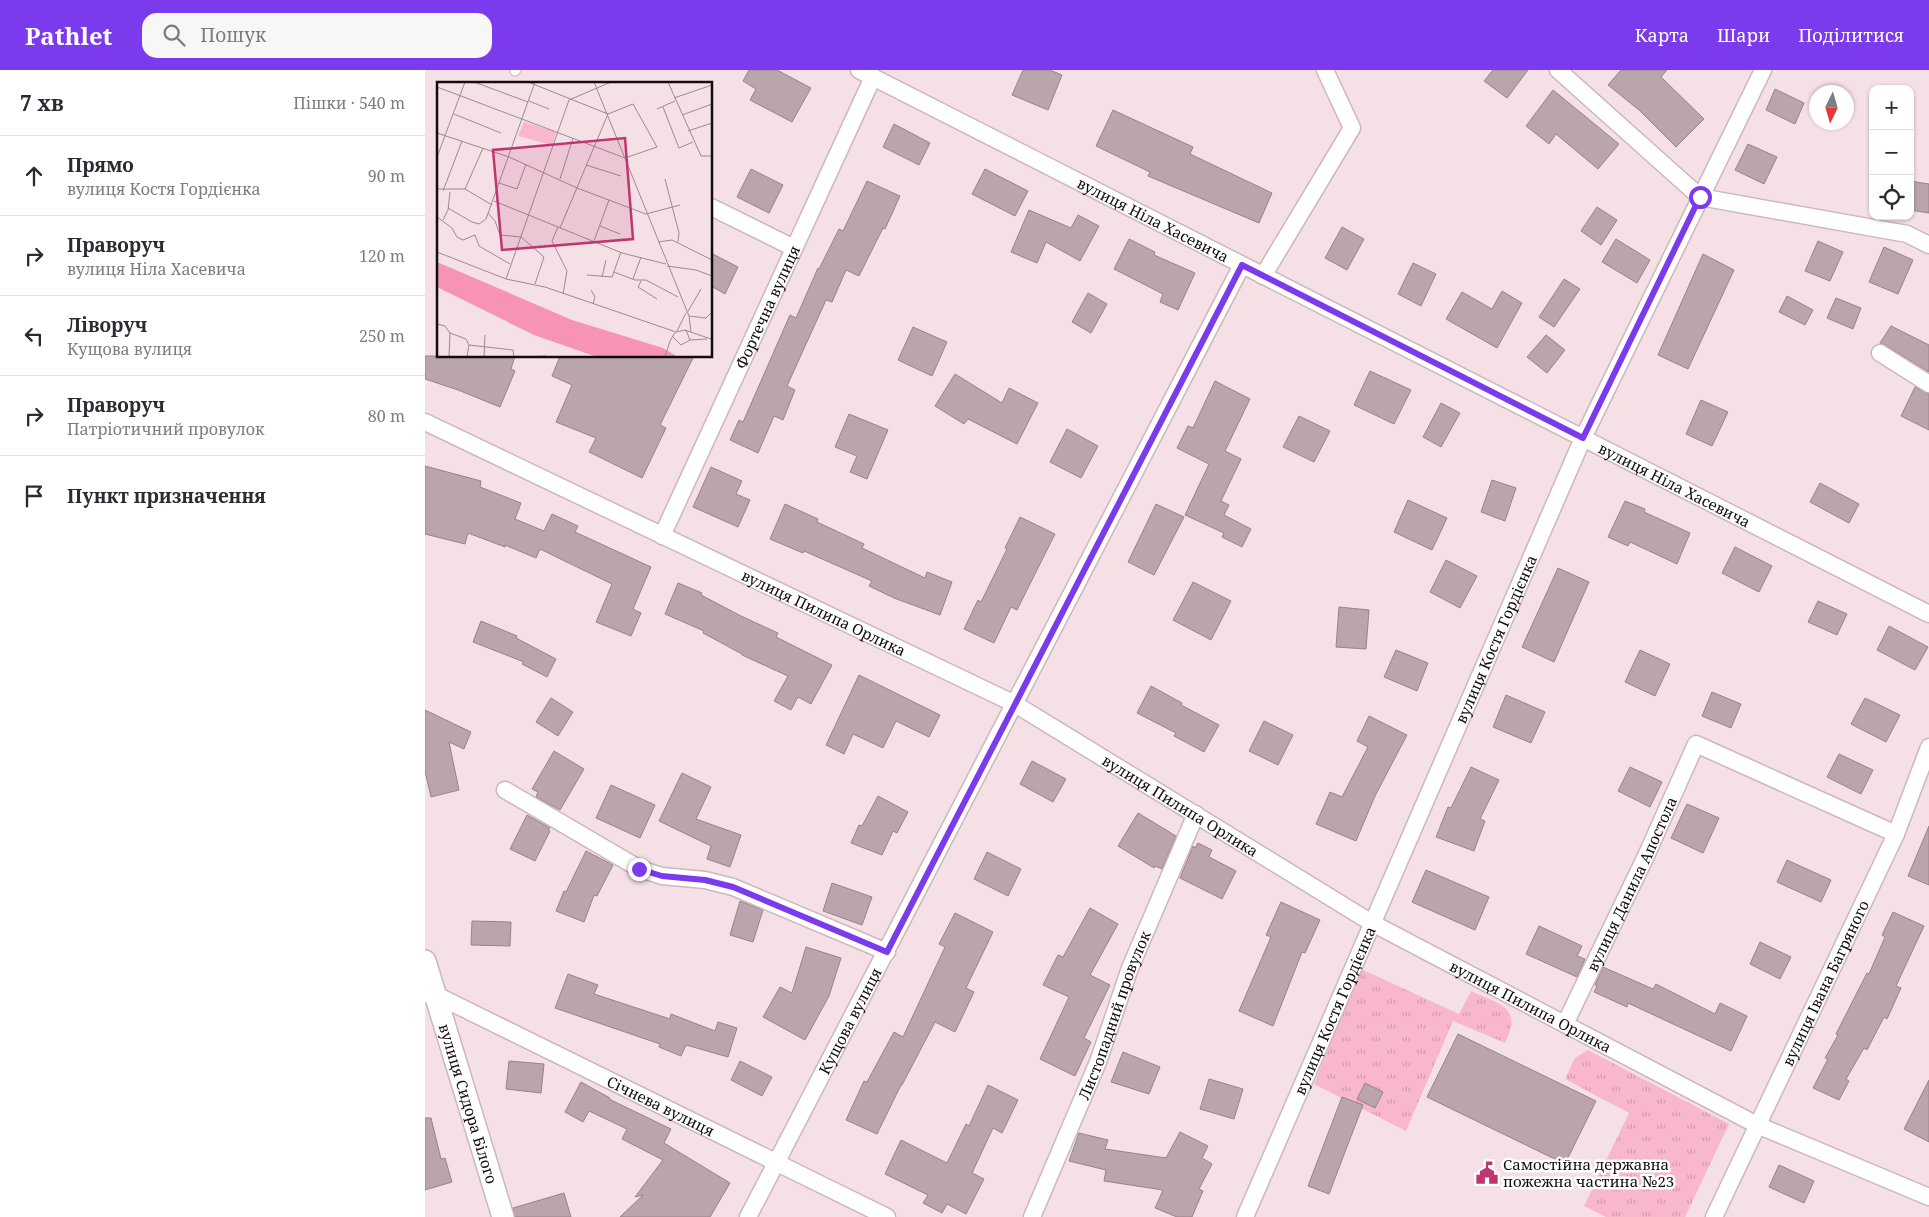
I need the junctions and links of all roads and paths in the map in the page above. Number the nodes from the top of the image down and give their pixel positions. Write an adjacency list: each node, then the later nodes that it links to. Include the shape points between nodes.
1 (1325, 70): 12 (street, via 1352,128)
2 (1558, 70): 6 (street)
3 (1581, 70): 6 (street)
4 (1763, 70): 7 (street, вулиця Костя Гордієнка)
5 (866, 74): 10 (street, Фортечна вулиця); 11 (street, вулиця Ніла Хасевича)
6 (1575, 85): 7 (street)
7 (1700, 197): 9 (street, via 1907,234); 16 (street, вулиця Костя Гордієнка)
8 (713, 208): 10 (street)
9 (1929, 245)
10 (794, 248): 17 (street, Фортечна вулиця)
11 (1242, 265): 12 (street, вулиця Ніла Хасевича); 19 (street, Кущова вулиця)
12 (1263, 276): 16 (street, вулиця Ніла Хасевича)
13 (1880, 353): 14 (street)
14 (1929, 384)
15 (425, 422): 17 (street, вулиця Пилипа Орлика)
16 (1583, 438): 18 (street, вулиця Ніла Хасевича); 24 (street, вулиця Костя Гордієнка)
17 (662, 536): 19 (street, вулиця Пилипа Орлика)
18 (1929, 614)
19 (1015, 704): 22 (street, вулиця Пилипа Орлика); 25 (street, Кущова вулиця)
20 (1929, 747): 23 (street, вулиця Івана Багряного)
21 (505, 790): 25 (street, via 639,869 662,876 705,880 733,887)
22 (1196, 814): 24 (street, вулиця Пилипа Орлика); 35 (street, Листопадний провулок, via 1130,968 1098,1062)
23 (1896, 834): 28 (street, вулиця Данила Апостола, via 1696,744); 29 (street, вулиця Івана Багряного)
24 (1373, 923): 28 (street, вулиця Пилипа Орлика); 36 (street, вулиця Костя Гордієнка)
25 (887, 952): 30 (street, Кущова вулиця)
26 (425, 961): 27 (street, вулиця Сидора Білого)
27 (429, 995): 30 (street, Січнева вулиця); 32 (street, вулиця Сидора Білого)
28 (1565, 1024): 29 (street, вулиця Пилипа Орлика)
29 (1757, 1125): 31 (street, вулиця Пилипа Орлика); 37 (street, вулиця Івана Багряного)
30 (777, 1164): 33 (street, Кущова вулиця); 34 (street, Січнева вулиця)
31 (1929, 1197)
32 (503, 1217)
33 (748, 1217)
34 (887, 1217)
35 (1032, 1217)
36 (1245, 1217)
37 (1714, 1217)

